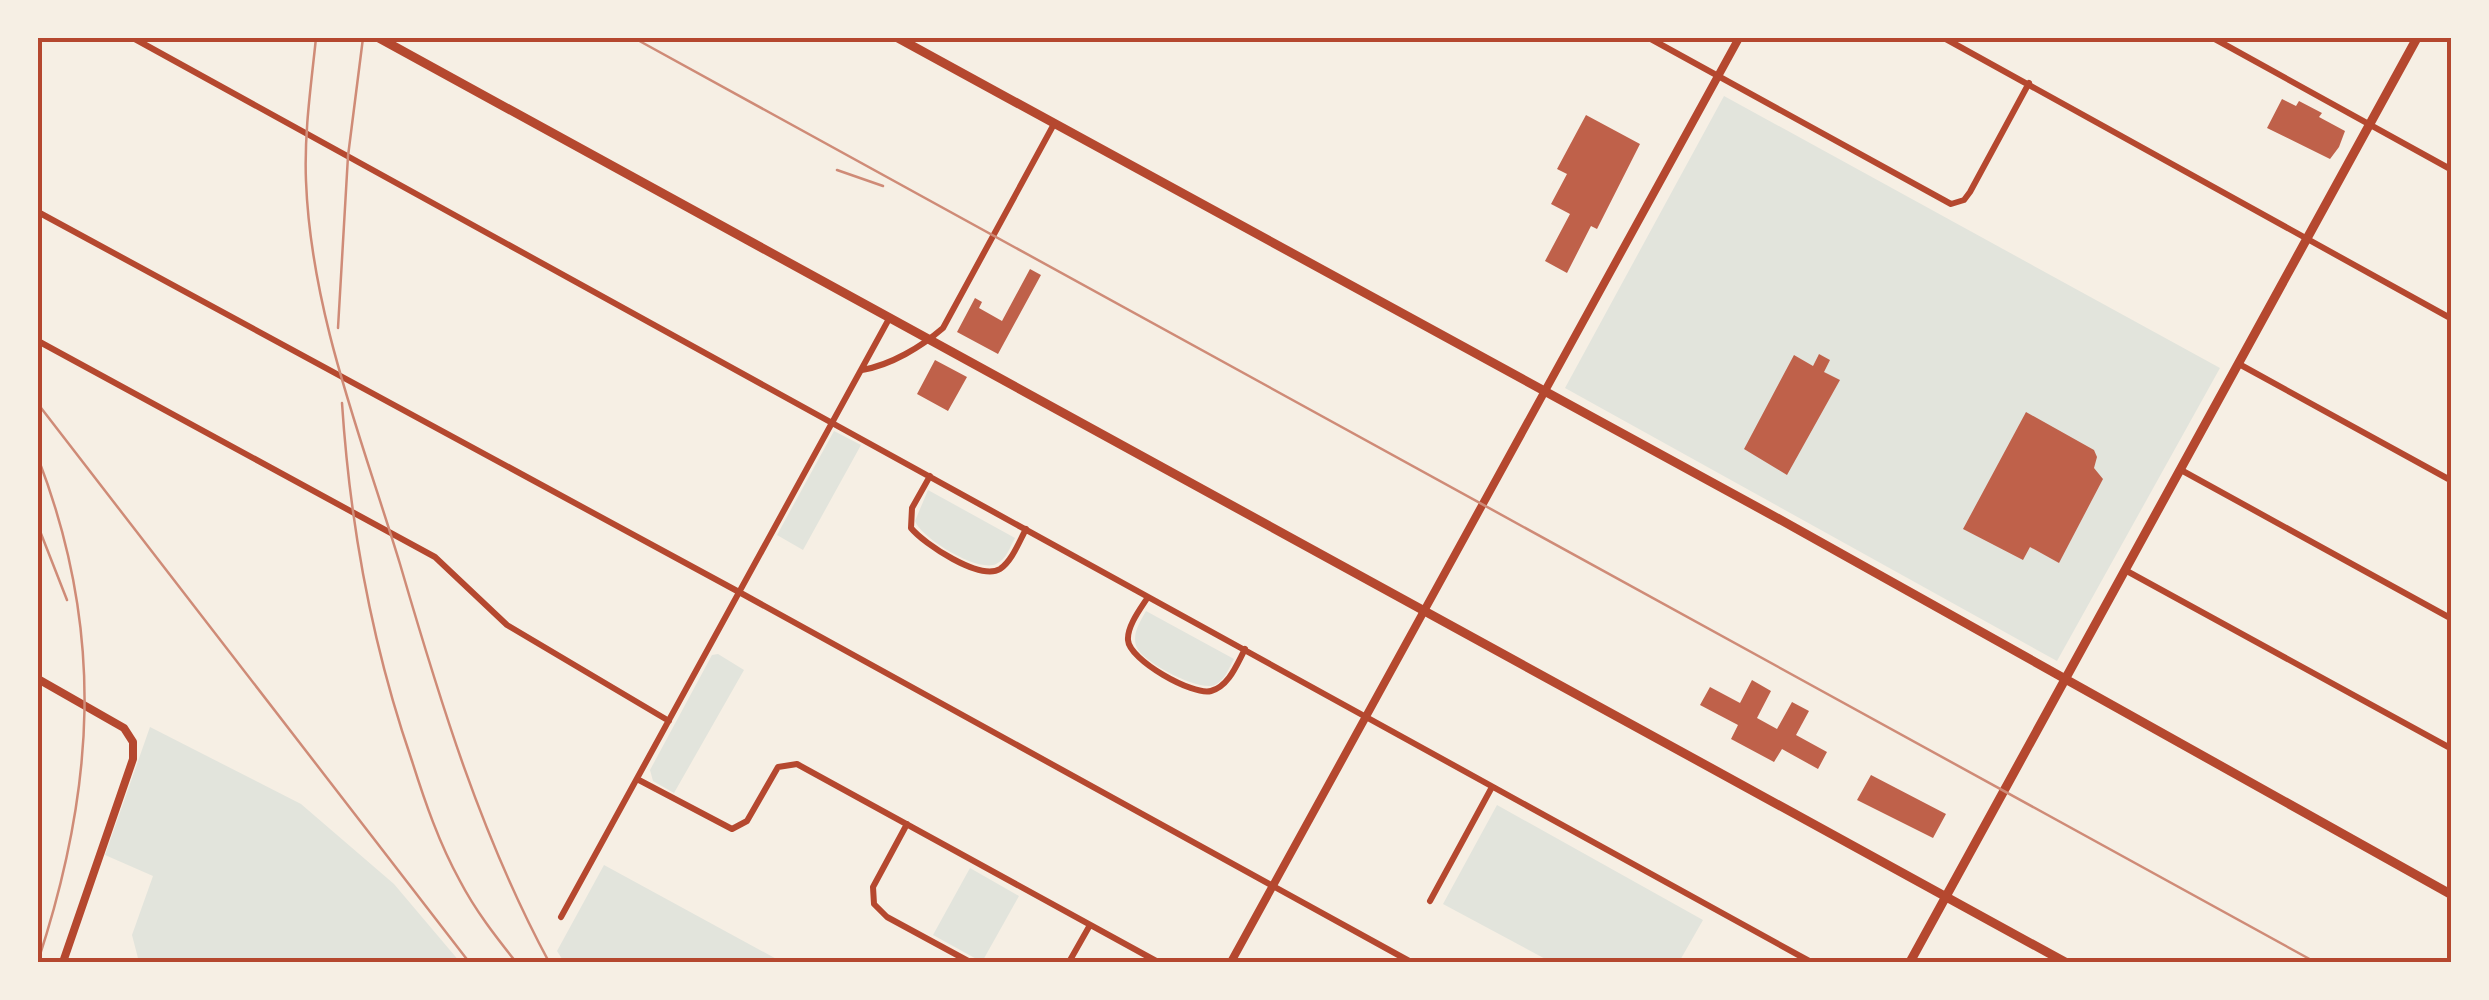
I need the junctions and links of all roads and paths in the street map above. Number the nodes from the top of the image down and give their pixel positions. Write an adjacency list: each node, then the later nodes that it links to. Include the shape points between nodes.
1 (133, 38): 23 (street)
2 (379, 38): 16 (main road)
3 (898, 38): 11 (main road)
4 (1649, 38): 9 (street)
5 (1739, 38): 9 (street)
6 (1944, 38): 10 (street)
7 (2212, 38): 12 (street)
8 (2417, 38): 12 (main road)
9 (1718, 76): 10 (street, via 1958,204); 22 (street)
10 (2029, 83): 15 (street)
11 (1054, 124): 18 (street, via 943,328); 22 (main road)
12 (2370, 124): 13 (street); 15 (main road)
13 (2452, 170)
14 (38, 212): 29 (street)
15 (2307, 239): 17 (street); 20 (main road)
16 (890, 317): 18 (main road); 21 (street)
17 (2452, 319)
18 (930, 339): 21 (street); 31 (main road)
19 (38, 341): 37 (street, via 435,557 507,625)
20 (2238, 364): 24 (main road); 26 (street)
21 (861, 370): 23 (street)
22 (1545, 393): 31 (street); 35 (main road)
23 (833, 422): 25 (street); 29 (street)
24 (2180, 469): 28 (main road); 32 (street)
25 (930, 476): 27 (street); 27 (street, via 912,508 911,528 974,570 1001,568)
26 (2452, 481)
27 (1026, 529): 30 (street)
28 (2125, 570): 35 (main road); 38 (street)
29 (739, 592): 37 (street); 42 (street)
30 (1148, 597): 33 (street); 33 (street, via 1128,634 1132,653 1192,689 1222,686)
31 (1424, 611): 36 (street); 44 (main road)
32 (2452, 619)
33 (1245, 649): 36 (street)
34 (38, 679): 48 (street, via 124,728 134,742)
35 (2064, 681): 43 (main road); 44 (main road)
36 (1366, 715): 40 (street); 42 (street)
37 (669, 720): 39 (street)
38 (2452, 749)
39 (637, 779): 41 (street, via 732,828 744,824 778,768 796,764); 46 (street)
40 (1492, 787): 45 (street); 54 (street)
41 (906, 824): 47 (street); 49 (street, via 873,887 874,904)
42 (1272, 887): 52 (street); 53 (street)
43 (2452, 895)
44 (1945, 897): 55 (main road); 56 (main road)
45 (1430, 900)
46 (562, 917)
47 (1090, 925): 50 (street); 51 (street)
48 (63, 962)
49 (970, 962)
50 (1069, 962)
51 (1158, 962)
52 (1231, 962)
53 (1410, 962)
54 (1811, 962)
55 (1910, 962)
56 (2065, 962)

